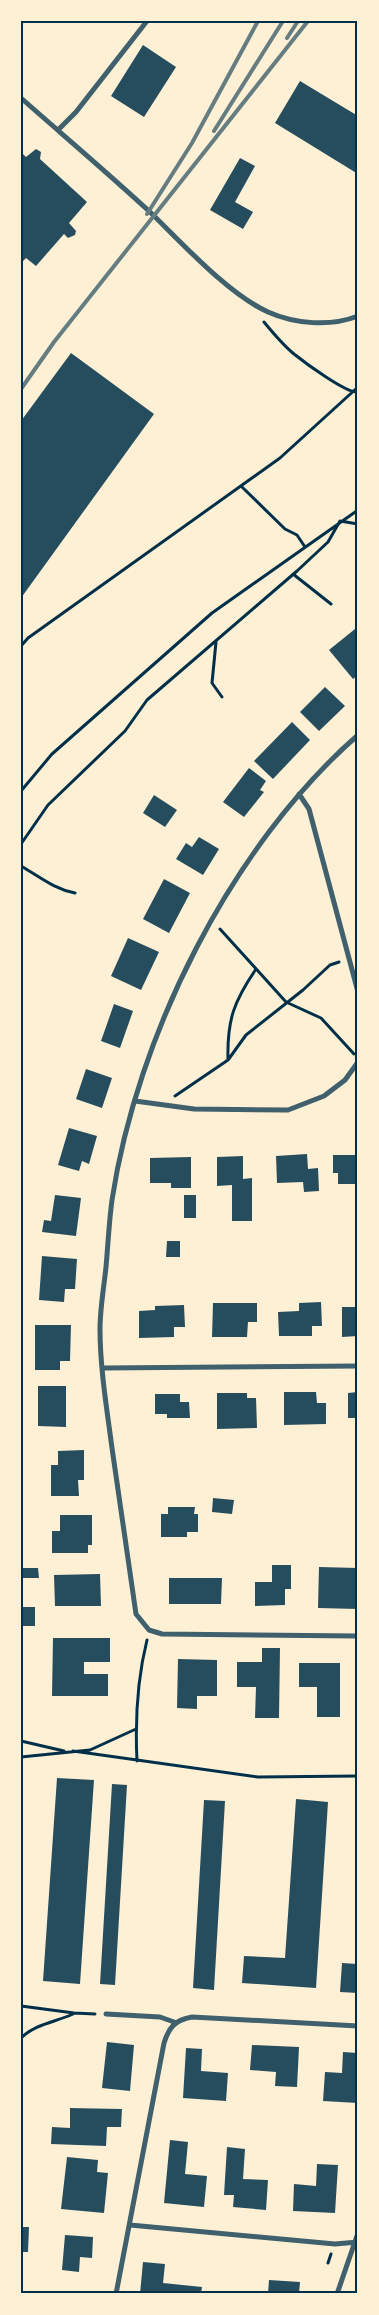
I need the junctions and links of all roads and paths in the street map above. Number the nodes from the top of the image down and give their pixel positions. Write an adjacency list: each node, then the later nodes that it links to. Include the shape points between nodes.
1 (147, 21): 3 (street, via 76,112)
2 (21, 98): 3 (street)
3 (58, 130): 4 (street, via 218,276 251,302 268,312 306,322)
4 (358, 316)
5 (262, 321): 7 (path, via 294,354)
6 (358, 386): 7 (path)
7 (353, 392): 8 (path); 9 (path, via 280,458)
8 (358, 392)
9 (240, 486): 13 (path, via 285,529 297,535); 17 (path)
10 (358, 510): 11 (path)
11 (340, 521): 12 (path); 13 (path); 14 (path, via 328,542)
12 (358, 524)
13 (305, 547): 20 (path, via 212,613 52,754)
14 (293, 574): 15 (path); 16 (path)
15 (331, 604)
16 (216, 641): 18 (path, via 212,683); 22 (path, via 147,700 124,731 48,805)
17 (21, 646)
18 (222, 697)
19 (358, 735): 21 (street)
20 (21, 791)
21 (299, 794): 25 (street, via 236,880); 26 (street, via 309,809)
22 (21, 844)
23 (21, 866): 24 (path, via 49,884)
24 (75, 894)
25 (212, 921): 27 (path); 32 (street, via 163,1016)
26 (349, 960): 28 (street); 29 (path, via 330,965)
27 (256, 969): 29 (path); 30 (path, via 241,991 228,1025)
28 (358, 992)
29 (286, 1002): 30 (path, via 246,1035); 31 (path, via 321,1018)
30 (228, 1060): 33 (path)
31 (358, 1060): 33 (street, via 345,1080 324,1096 288,1110)
32 (135, 1100): 33 (street); 35 (street, via 112,1200 100,1329)
33 (162, 1106)
34 (358, 1366): 35 (street)
35 (104, 1368): 36 (street, via 105,1397 136,1614)
36 (149, 1630): 37 (street, via 162,1634); 38 (path, via 140,1667)
37 (358, 1636)
38 (136, 1729): 40 (path, via 90,1750); 43 (path)
39 (21, 1741): 41 (path)
40 (73, 1751): 41 (path); 43 (path)
41 (67, 1752): 42 (path)
42 (21, 1757)
43 (137, 1761): 44 (path, via 258,1777)
44 (358, 1776)
45 (21, 2006): 46 (path)
46 (74, 2013): 47 (path); 50 (path, via 40,2025)
47 (106, 2014): 48 (street, via 160,2017)
48 (174, 2022): 49 (street, via 192,2017); 51 (street, via 164,2043)
49 (358, 2026)
50 (21, 2038)
51 (130, 2225): 53 (street, via 335,2244); 54 (street)
52 (358, 2233): 53 (street)
53 (356, 2242): 55 (street)
54 (116, 2294)
55 (337, 2294)

